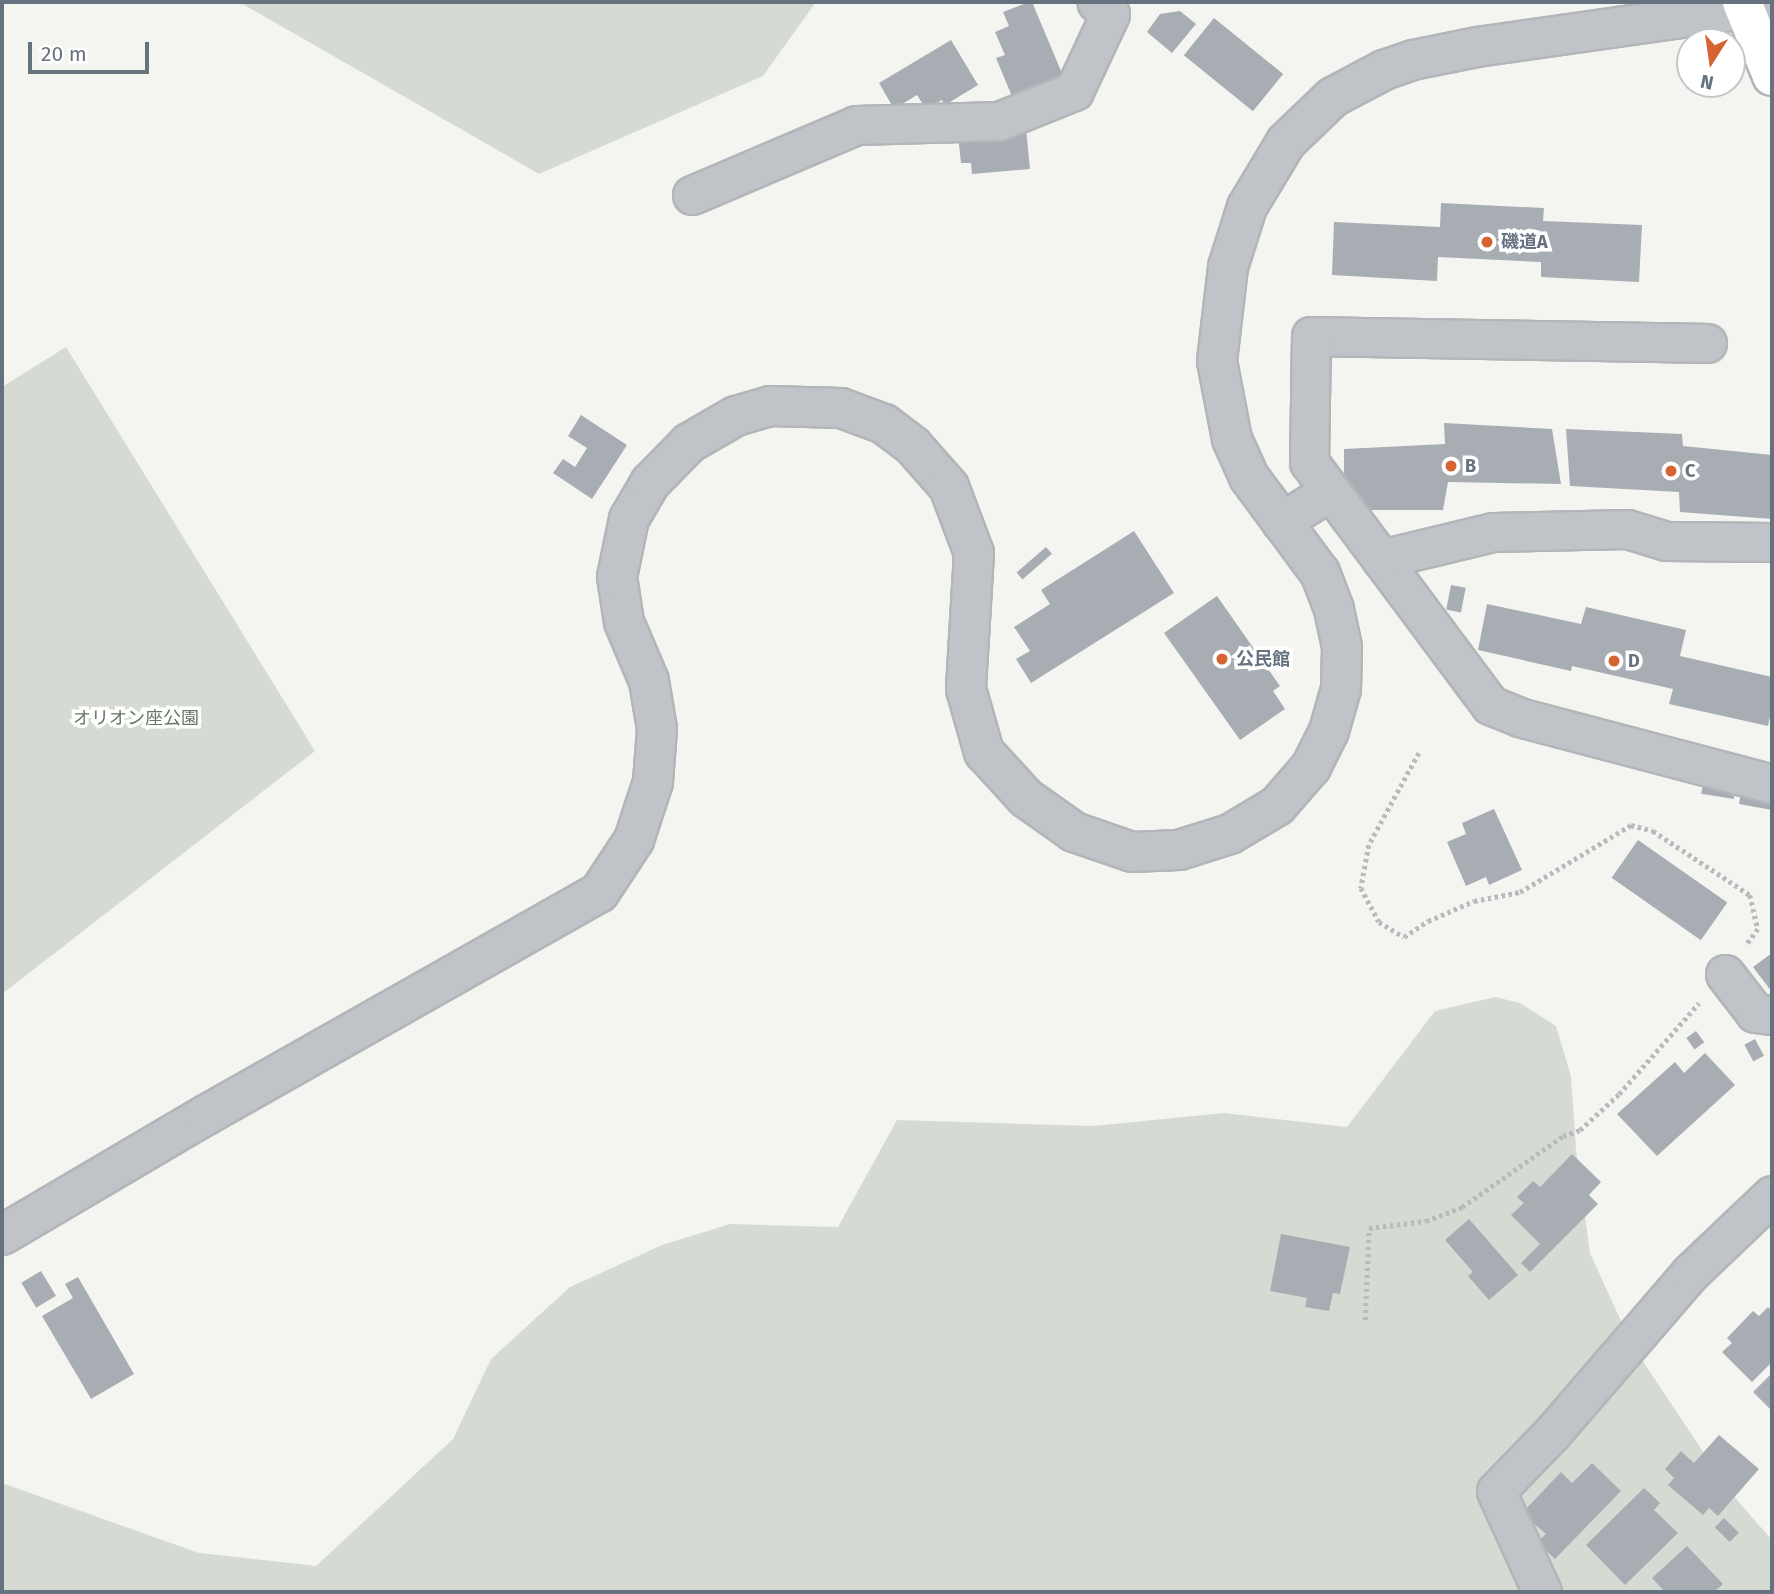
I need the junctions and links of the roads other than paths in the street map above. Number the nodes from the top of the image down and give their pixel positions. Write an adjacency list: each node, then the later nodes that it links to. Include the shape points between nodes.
1 (1097, 2): 4 (street, via 1110,14 1074,91 999,121 856,125)
2 (1753, 6): 3 (highway); 7 (street, via 1413,60 1333,97 1286,142 1247,207 1228,267 1217,361 1232,439 1249,477)
3 (1772, 76)
4 (692, 195)
5 (1707, 343): 6 (street, via 1311,336 1309,463)
6 (1330, 491): 7 (street); 9 (street)
7 (1281, 523): 14 (street, via 1320,573 1334,609 1342,647 1341,689 1329,732 1311,767 1277,806 1230,834 1179,850 1132,852 1074,832 1026,799 984,752 966,690 974,554 949,487 913,446 884,424 841,408 771,406 736,416 690,443 650,483 629,519 617,577 624,622 649,681 657,729 653,782 634,839 599,893)
8 (1772, 542): 9 (street, via 1666,541 1627,529 1493,532)
9 (1381, 559): 10 (street, via 1490,705 1518,718)
10 (1772, 784)
11 (1725, 974): 12 (street, via 1755,1013)
12 (1772, 1016)
13 (1772, 1195): 15 (street, via 1690,1273 1496,1491)
14 (2, 1235)
15 (1542, 1592)

